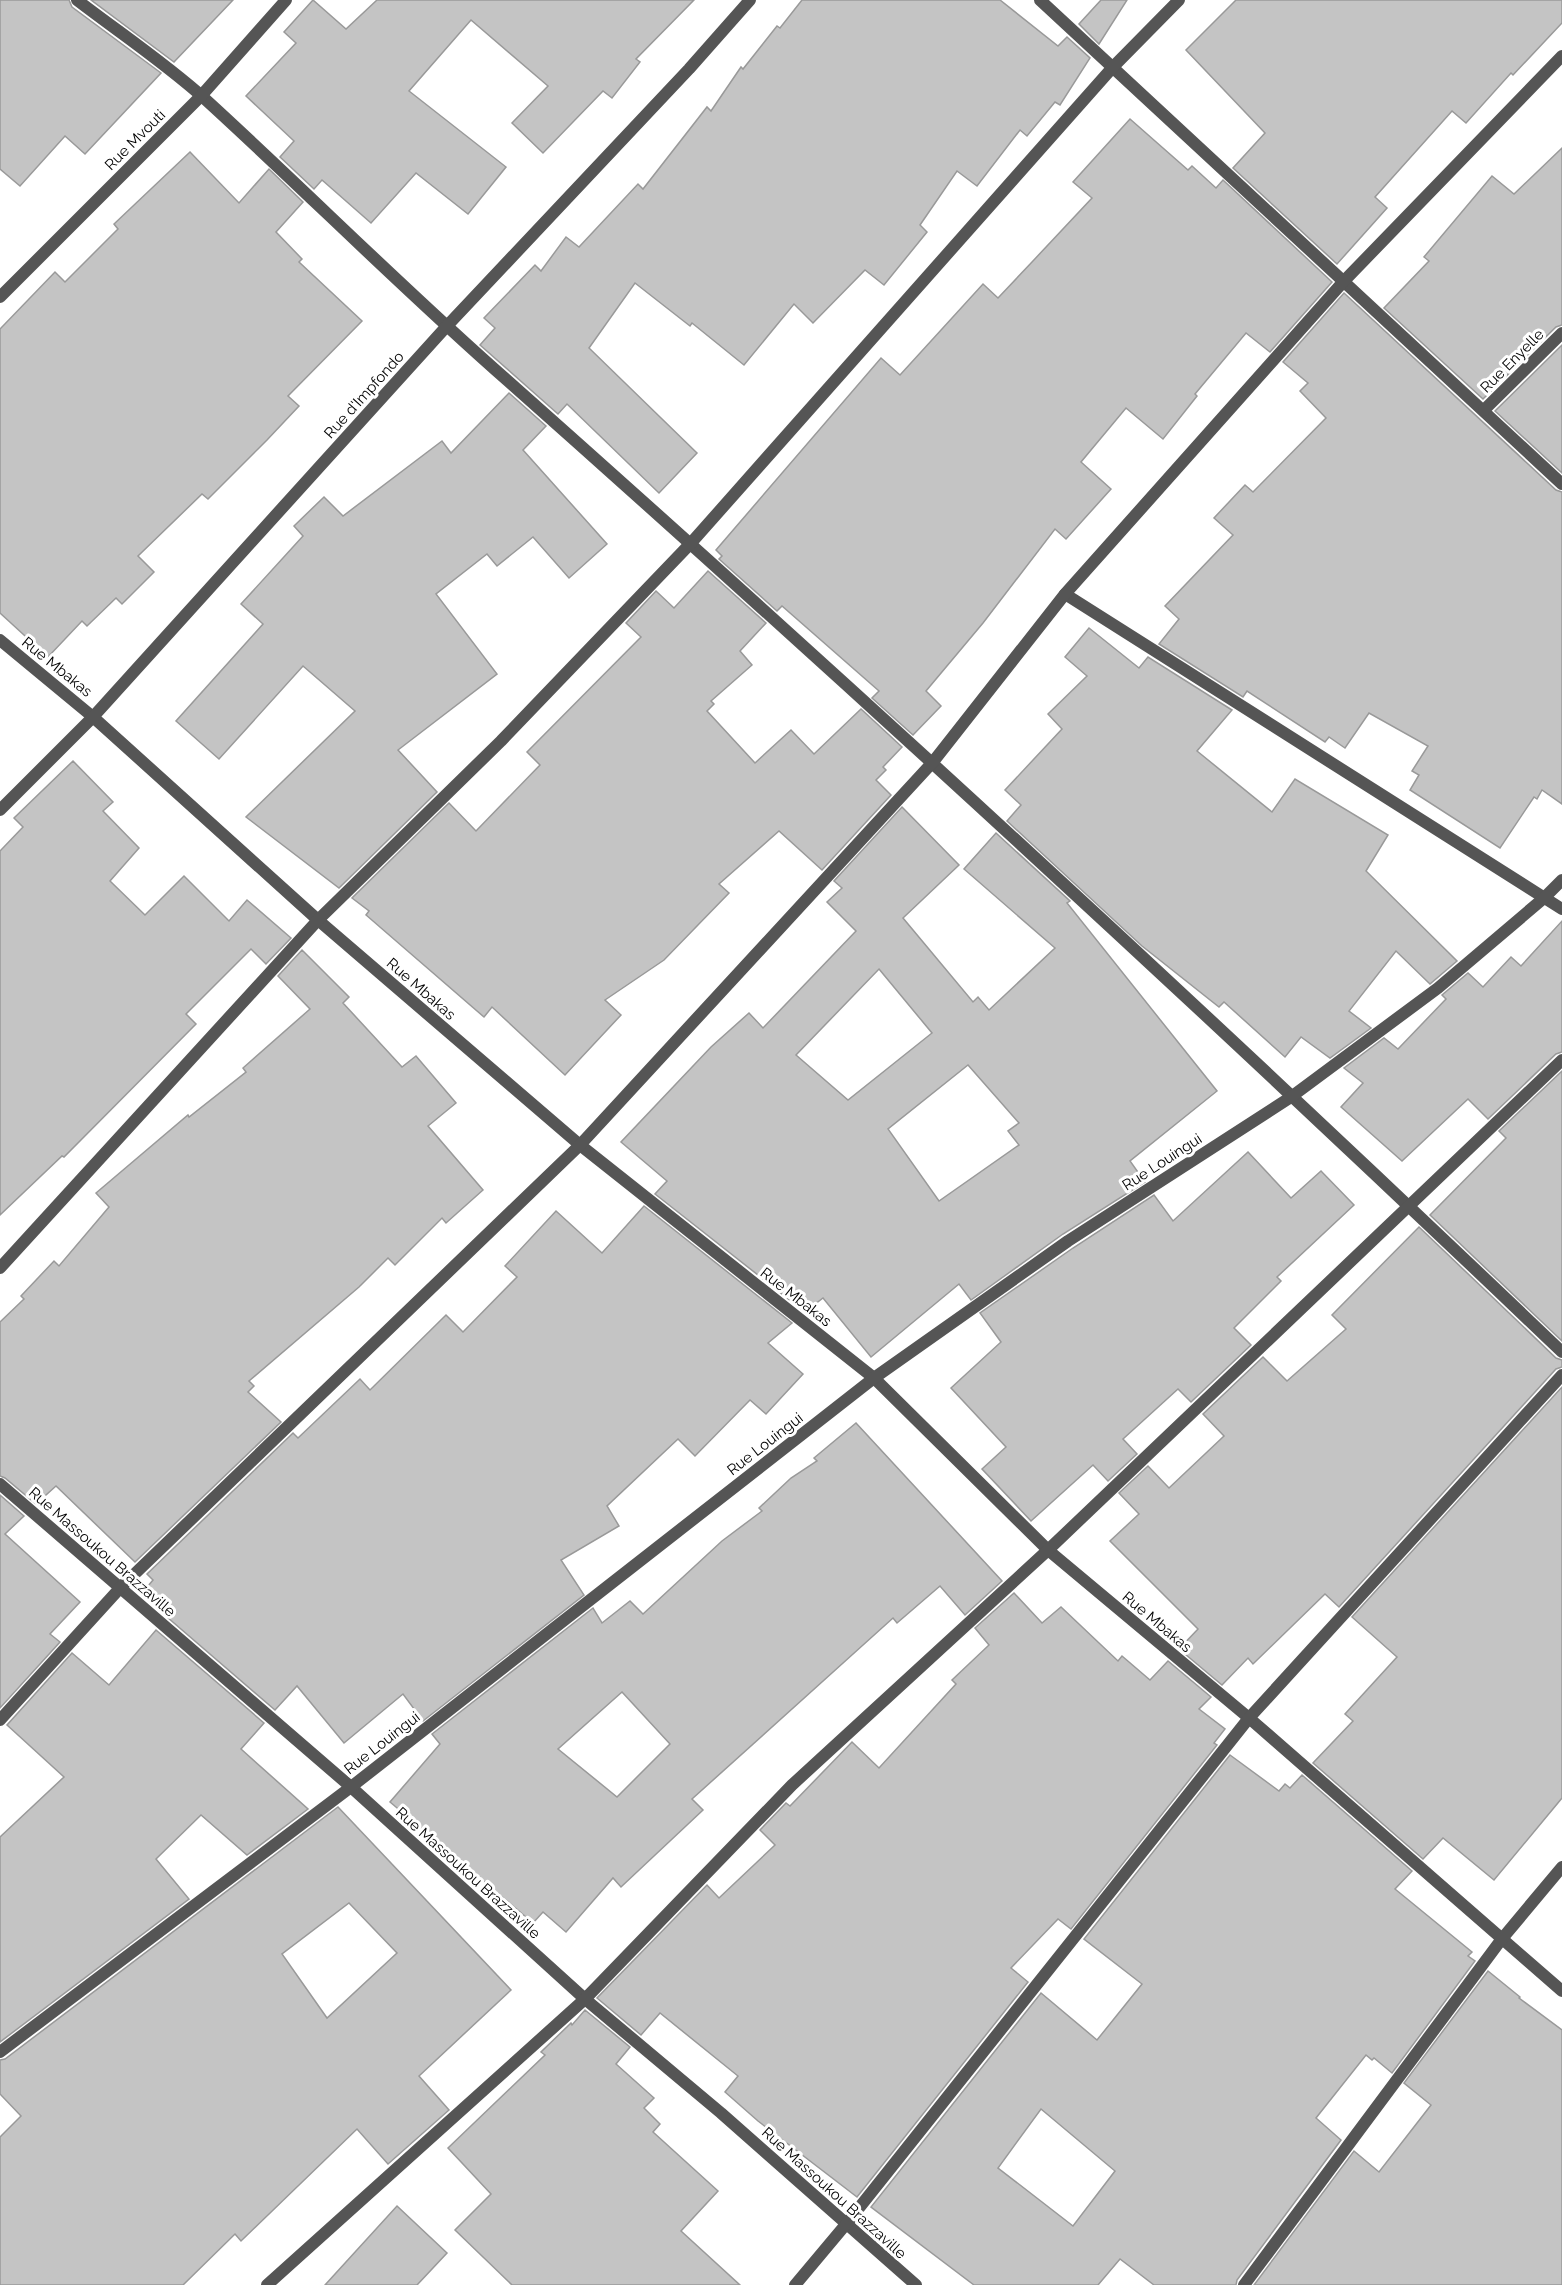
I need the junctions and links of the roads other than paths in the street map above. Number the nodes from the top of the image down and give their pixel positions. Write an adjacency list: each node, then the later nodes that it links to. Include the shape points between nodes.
1 (77, 0): 8 (street)
2 (286, 0): 8 (street, Rue Mvouti)
3 (750, 0): 11 (street, Rue d'Impfondo)
4 (1040, 0): 7 (street)
5 (1179, 0): 7 (street)
6 (1562, 56): 9 (street)
7 (1113, 68): 9 (street); 15 (street)
8 (201, 96): 10 (street, Rue Mvouti); 11 (street)
9 (1344, 281): 13 (street); 16 (street)
10 (0, 297)
11 (446, 327): 15 (street); 18 (street, Rue d'Impfondo)
12 (1562, 333): 13 (street, Rue Enyelle)
13 (1484, 410): 14 (street)
14 (1562, 483)
15 (691, 543): 19 (street); 24 (street, via 501,741)
16 (1065, 594): 19 (street); 22 (street)
17 (0, 640): 18 (street, Rue Mbakas)
18 (93, 717): 20 (street, Rue d'Impfondo); 24 (street, Rue Mbakas)
19 (933, 762): 26 (street); 27 (street)
20 (0, 810)
21 (1562, 880): 22 (street, Rue Louingui)
22 (1544, 898): 23 (street); 26 (street, Rue Louingui, via 1438,988)
23 (1562, 909)
24 (318, 920): 27 (street, Rue Mbakas); 29 (street)
25 (1562, 1060): 28 (street)
26 (1291, 1097): 28 (street); 32 (street, Rue Louingui, via 1068,1241)
27 (580, 1145): 32 (street, Rue Mbakas); 35 (street)
28 (1410, 1206): 30 (street); 34 (street)
29 (0, 1268)
30 (1562, 1352)
31 (1562, 1375): 36 (street)
32 (873, 1378): 34 (street, Rue Mbakas); 38 (street, Rue Louingui)
33 (0, 1484): 35 (street, Rue Massoukou Brazzaville)
34 (1048, 1550): 36 (street, Rue Mbakas); 42 (street, via 792,1785)
35 (121, 1587): 37 (street); 38 (street, Rue Massoukou Brazzaville)
36 (1249, 1718): 40 (street, Rue Mbakas); 44 (street)
37 (0, 1720)
38 (351, 1787): 42 (street, Rue Massoukou Brazzaville); 43 (street, Rue Louingui)
39 (1562, 1867): 40 (street)
40 (1501, 1940): 41 (street, Rue Mbakas); 48 (street)
41 (1562, 1991)
42 (585, 1999): 44 (street, Rue Massoukou Brazzaville); 45 (street)
43 (0, 2052)
44 (847, 2223): 46 (street); 47 (street, Rue Massoukou Brazzaville)
45 (267, 2285)
46 (795, 2285)
47 (916, 2285)
48 (1244, 2285)

